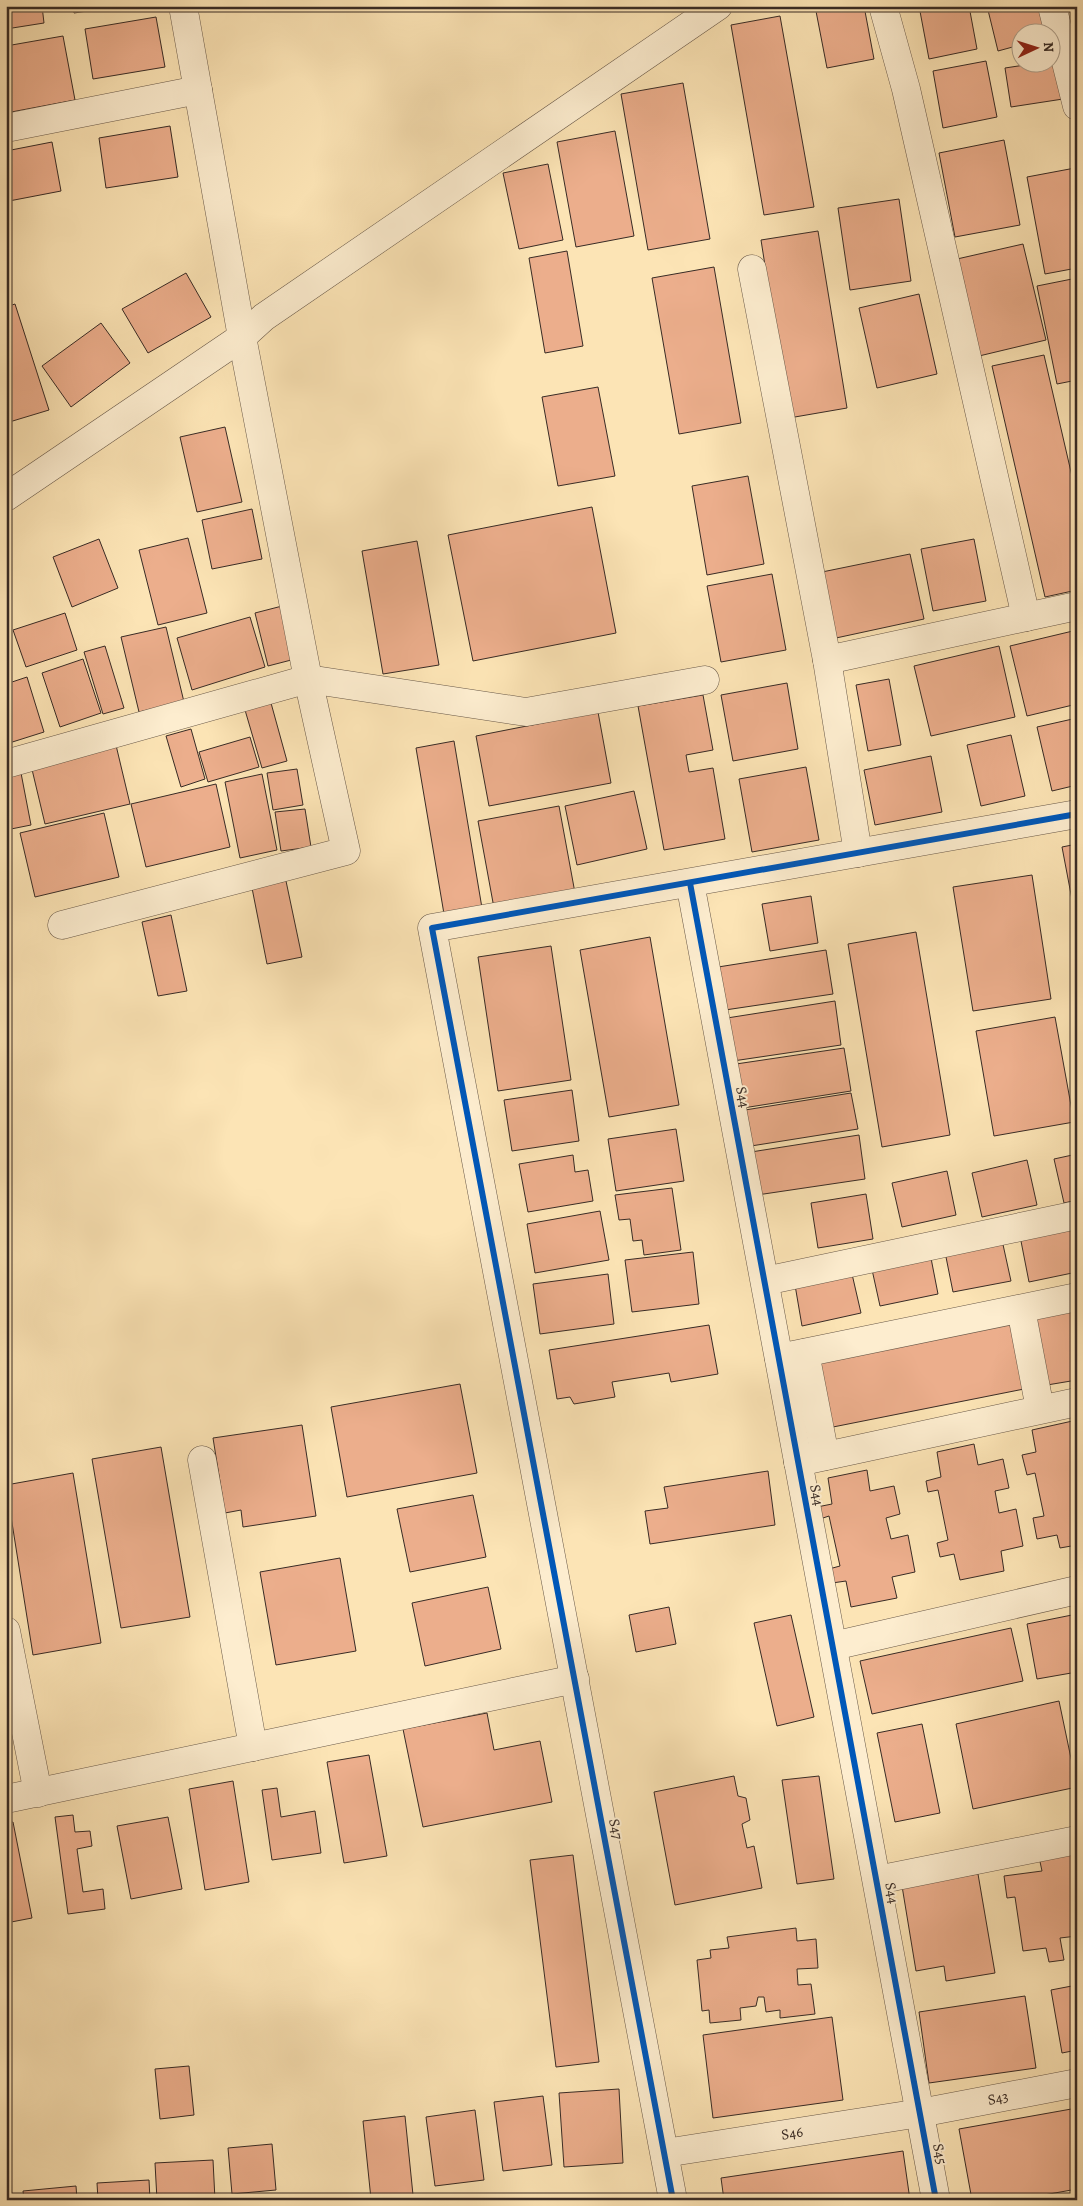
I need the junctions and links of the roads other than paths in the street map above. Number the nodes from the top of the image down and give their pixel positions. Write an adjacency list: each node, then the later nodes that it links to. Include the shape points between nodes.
1 (183, 6): 5 (street)
2 (718, 6): 9 (street, via 264,317)
3 (883, 6): 12 (street, via 906,89)
4 (1052, 6): 6 (street)
5 (198, 90): 7 (street); 9 (street)
6 (1077, 106)
7 (6, 128)
8 (752, 270): 13 (street)
9 (242, 337): 10 (street); 14 (street)
10 (6, 497)
11 (1077, 606): 12 (street)
12 (1026, 617): 13 (street)
13 (827, 660): 18 (street)
14 (308, 679): 15 (street, via 526,712); 16 (street); 20 (street, via 346,851)
15 (705, 680)
16 (6, 764)
17 (1077, 814): 18 (street)
18 (858, 853): 19 (street)
19 (690, 883): 22 (street, S44); 34 (street, S47, via 432,928)
20 (62, 925)
21 (1077, 1214): 22 (street)
22 (765, 1281): 25 (street, S44)
23 (1077, 1297): 24 (street)
24 (1021, 1309): 25 (street); 27 (street)
25 (792, 1355): 28 (street); 30 (street, S44)
26 (1077, 1402): 27 (street)
27 (1040, 1409): 28 (street)
28 (825, 1456): 30 (street)
29 (202, 1460): 35 (street)
30 (798, 1462): 33 (street, S44)
31 (1077, 1590): 33 (street)
32 (6, 1630): 36 (street)
33 (833, 1646): 39 (street, S44)
34 (575, 1679): 35 (street); 42 (street, S47)
35 (253, 1747): 36 (street)
36 (38, 1793): 37 (street)
37 (6, 1799)
38 (1077, 1840): 39 (street)
39 (877, 1880): 41 (street, S44)
40 (1077, 2083): 41 (street, S43)
41 (920, 2113): 42 (street, S46); 44 (street, S45)
42 (665, 2153): 43 (street, S47)
43 (673, 2200)
44 (936, 2200)

